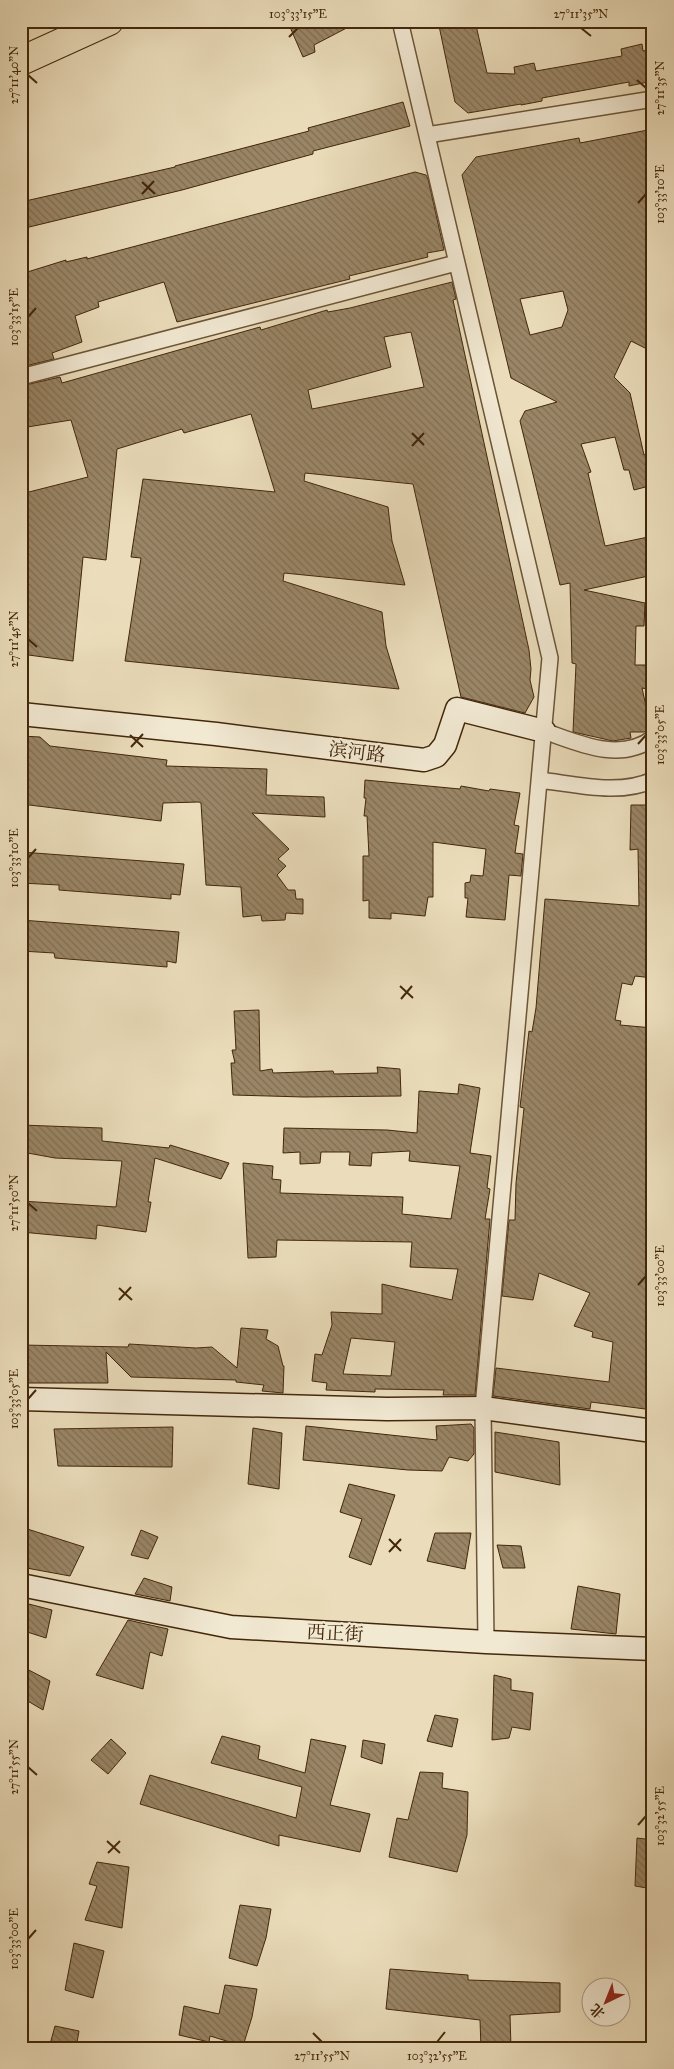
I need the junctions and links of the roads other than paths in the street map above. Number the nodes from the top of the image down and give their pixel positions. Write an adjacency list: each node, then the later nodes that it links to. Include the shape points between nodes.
1 (109, 21): 3 (highway)
2 (400, 21): 5 (street)
3 (21, 62)
4 (653, 99): 5 (street)
5 (427, 135): 6 (street)
6 (456, 263): 7 (street); 9 (street, via 550,658)
7 (21, 377)
8 (21, 714): 9 (street, 滨河路, via 424,760 436,756 445,745 457,708)
9 (544, 731): 10 (street, 滨河路, via 587,746 625,751); 11 (street)
10 (653, 738)
11 (540, 780): 12 (street, via 629,787); 14 (street)
12 (653, 780)
13 (21, 1399): 14 (street, via 387,1409)
14 (483, 1408): 15 (street); 17 (street)
15 (653, 1431)
16 (21, 1585): 17 (street, 西正街, via 231,1627)
17 (486, 1642): 18 (street, 西正街)
18 (653, 1649)

